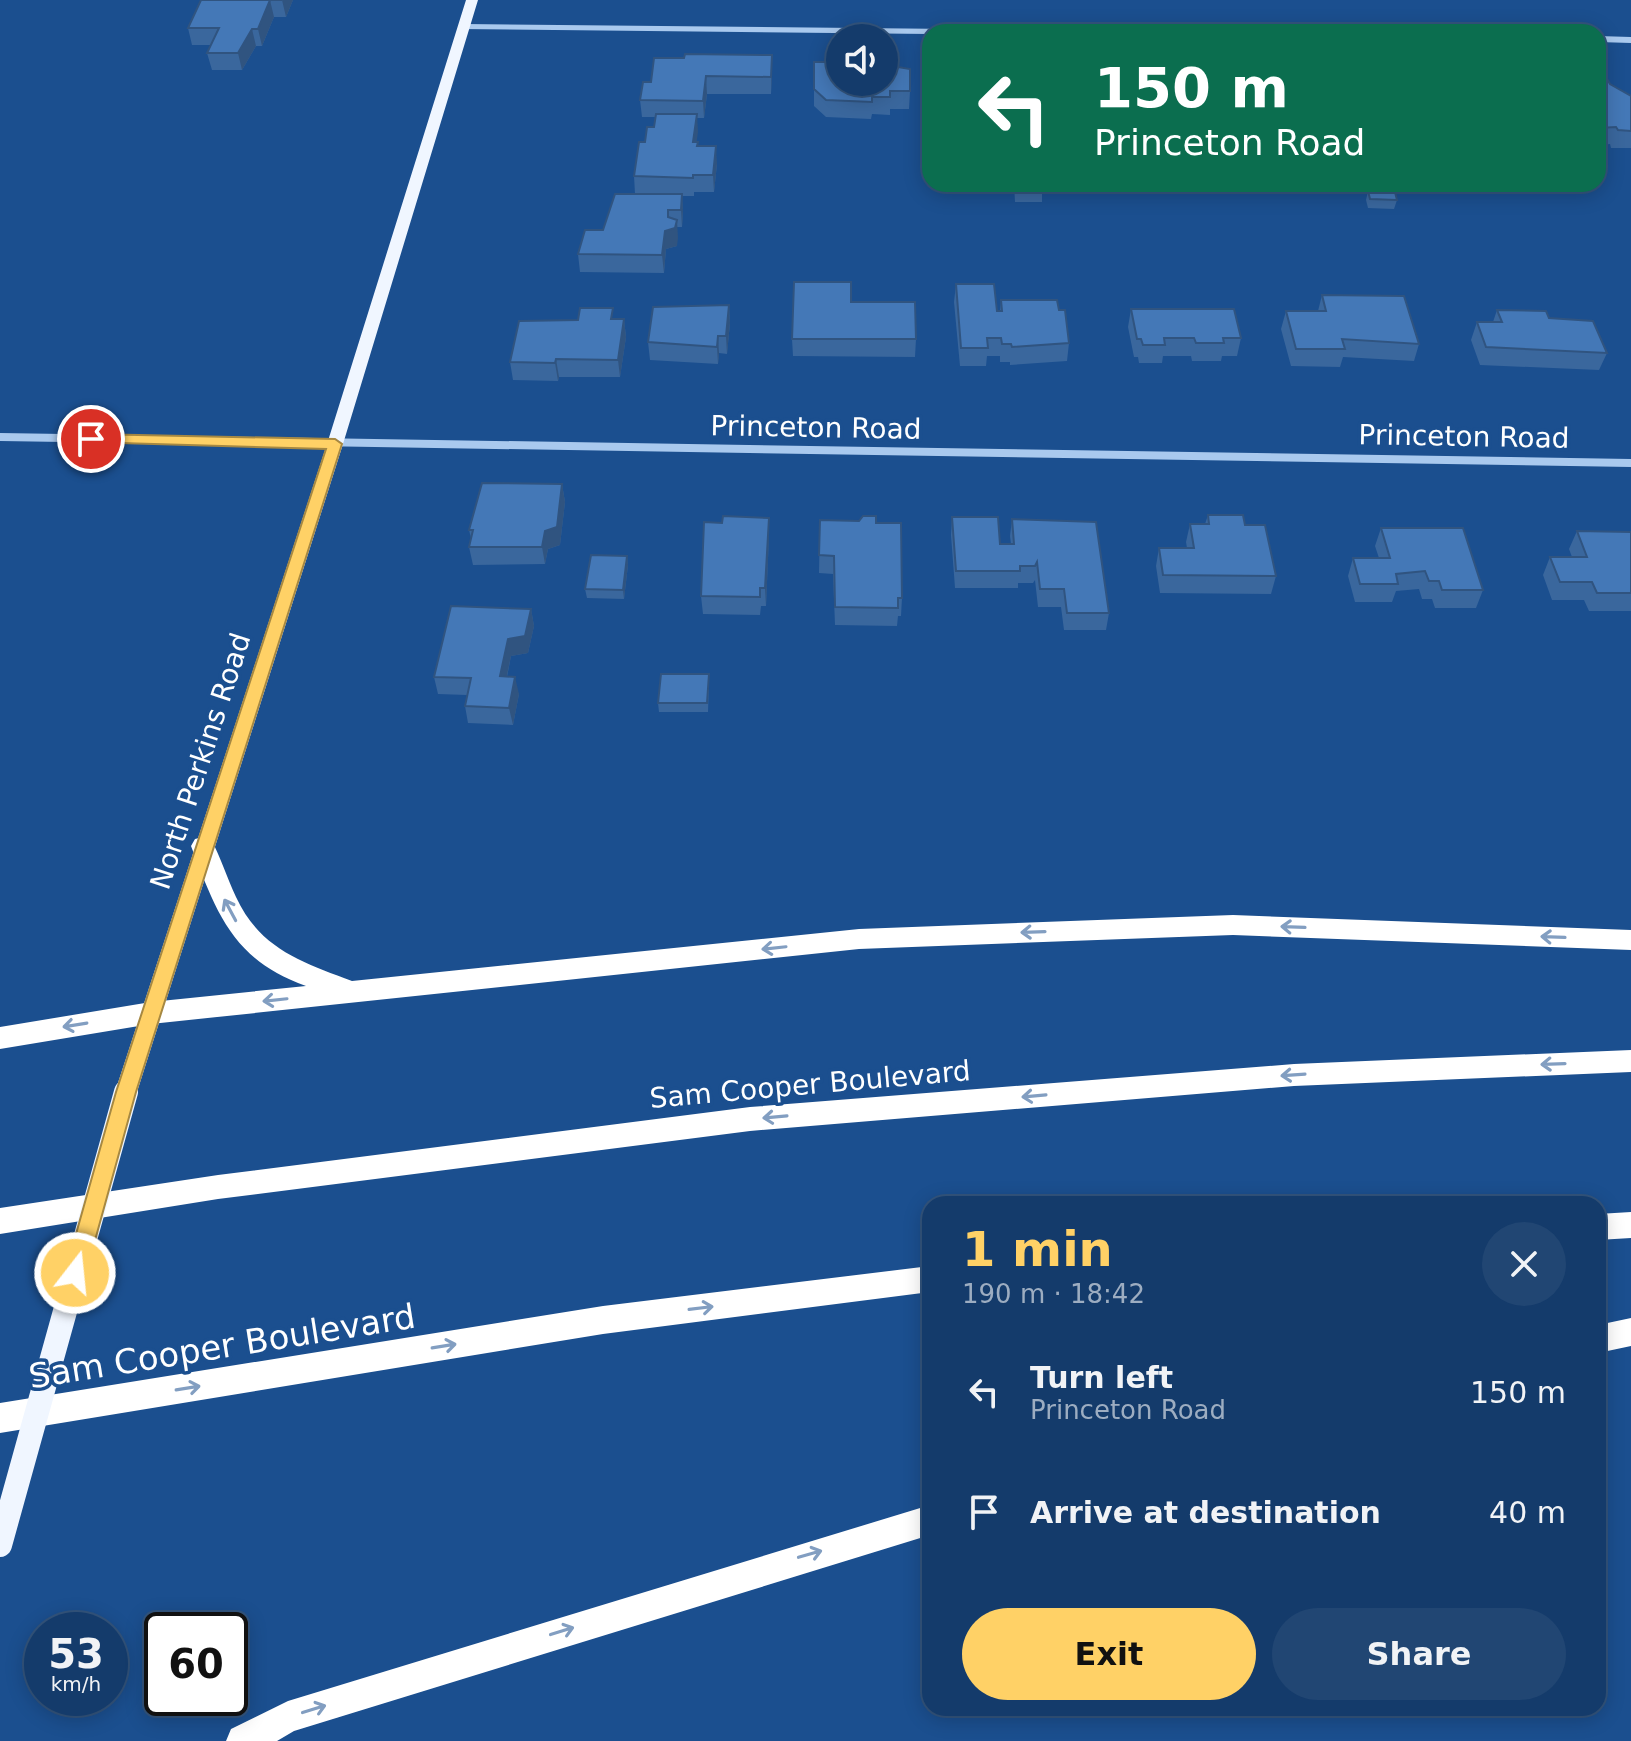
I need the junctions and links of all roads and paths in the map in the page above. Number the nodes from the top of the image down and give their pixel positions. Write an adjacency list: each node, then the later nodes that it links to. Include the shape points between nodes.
1 (472, 0): 2 (main road, North Perkins Road)
2 (464, 27): 3 (street); 7 (main road, North Perkins Road)
3 (922, 32)
4 (1606, 39): 5 (street)
5 (1631, 40)
6 (0, 437): 7 (street, Princeton Road)
7 (335, 444): 8 (street, Princeton Road); 9 (main road, North Perkins Road)
8 (1631, 463)
9 (203, 846): 11 (highway, one-way to 9, via 275,962 249,940 229,911); 12 (main road, North Perkins Road)
10 (1631, 940): 11 (highway, one-way to 11, via 1233,925 859,939)
11 (352, 992): 12 (highway, one-way to 12)
12 (151, 1013): 13 (highway, one-way to 13); 25 (main road, North Perkins Road, bridge)
13 (0, 1038)
14 (1631, 1061): 15 (highway, Sam Cooper Boulevard, one-way to 15, via 1294,1075 750,1119 218,1187)
15 (0, 1221)
16 (1631, 1225): 17 (highway)
17 (1606, 1227)
18 (922, 1280): 21 (highway, Sam Cooper Boulevard, one-way to 18, via 603,1320)
19 (1631, 1332): 20 (highway)
20 (1606, 1337)
21 (131, 1397): 22 (highway, Sam Cooper Boulevard); 23 (highway)
22 (0, 1418)
23 (0, 1433)
24 (922, 1522): 26 (highway, one-way to 24, via 288,1717)
25 (0, 1545)
26 (243, 1741)

